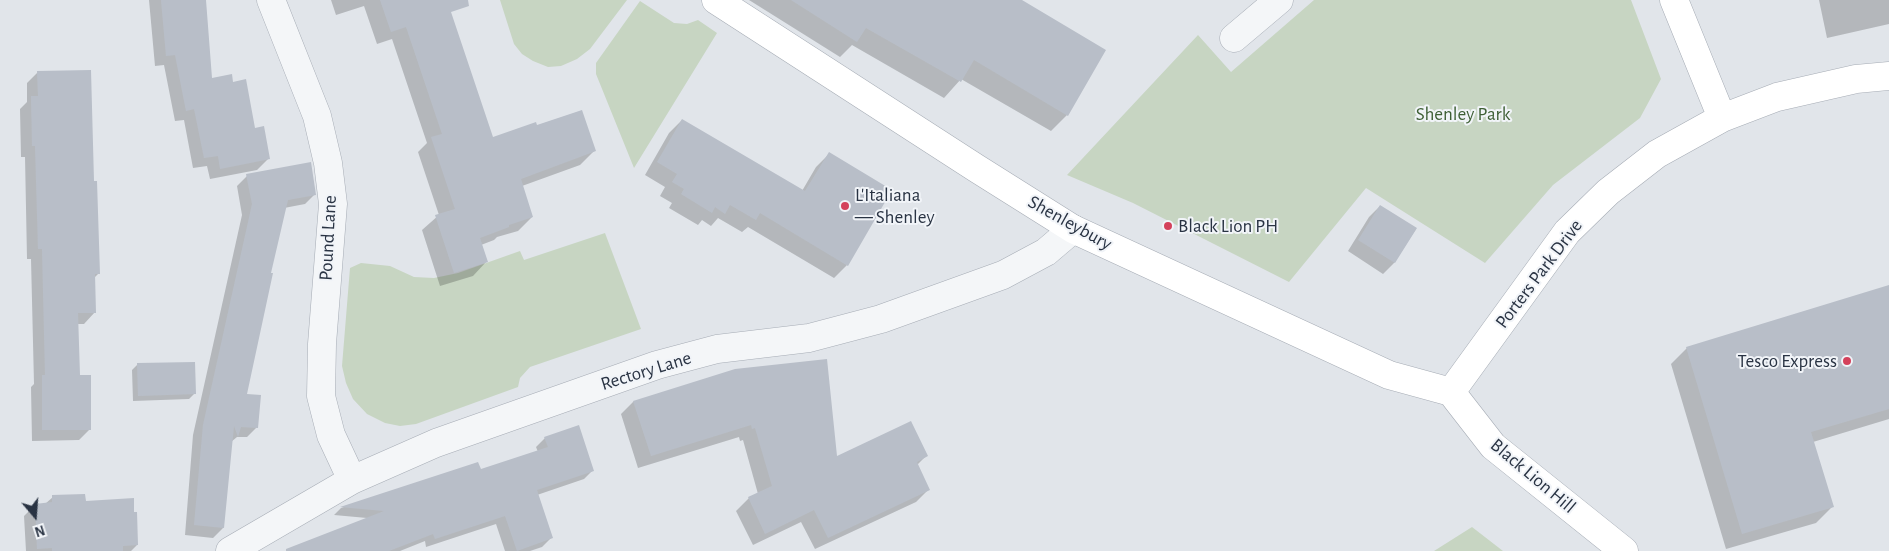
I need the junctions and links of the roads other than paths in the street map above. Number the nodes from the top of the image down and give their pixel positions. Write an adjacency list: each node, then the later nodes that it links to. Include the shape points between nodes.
1 (270, 0): 10 (street, Pound Lane, via 317,116 328,163 332,204 320,393 331,435)
2 (716, 0): 8 (main road, Shenleybury)
3 (1279, 0): 5 (street)
4 (1674, 0): 7 (main road)
5 (1234, 38)
6 (1889, 76): 7 (main road, Porters Park Drive, via 1856,79 1777,97)
7 (1722, 118): 9 (main road, Porters Park Drive, via 1657,154 1608,192 1567,232)
8 (1073, 229): 9 (main road, Shenleybury, via 1389,375); 10 (street, Rectory Lane, via 1046,252 1003,275 891,315 809,338 717,350 657,365 436,443)
9 (1451, 392): 12 (main road, Black Lion Hill, via 1493,446)
10 (352, 480): 11 (street, Rectory Lane)
11 (230, 551)
12 (1624, 551)

